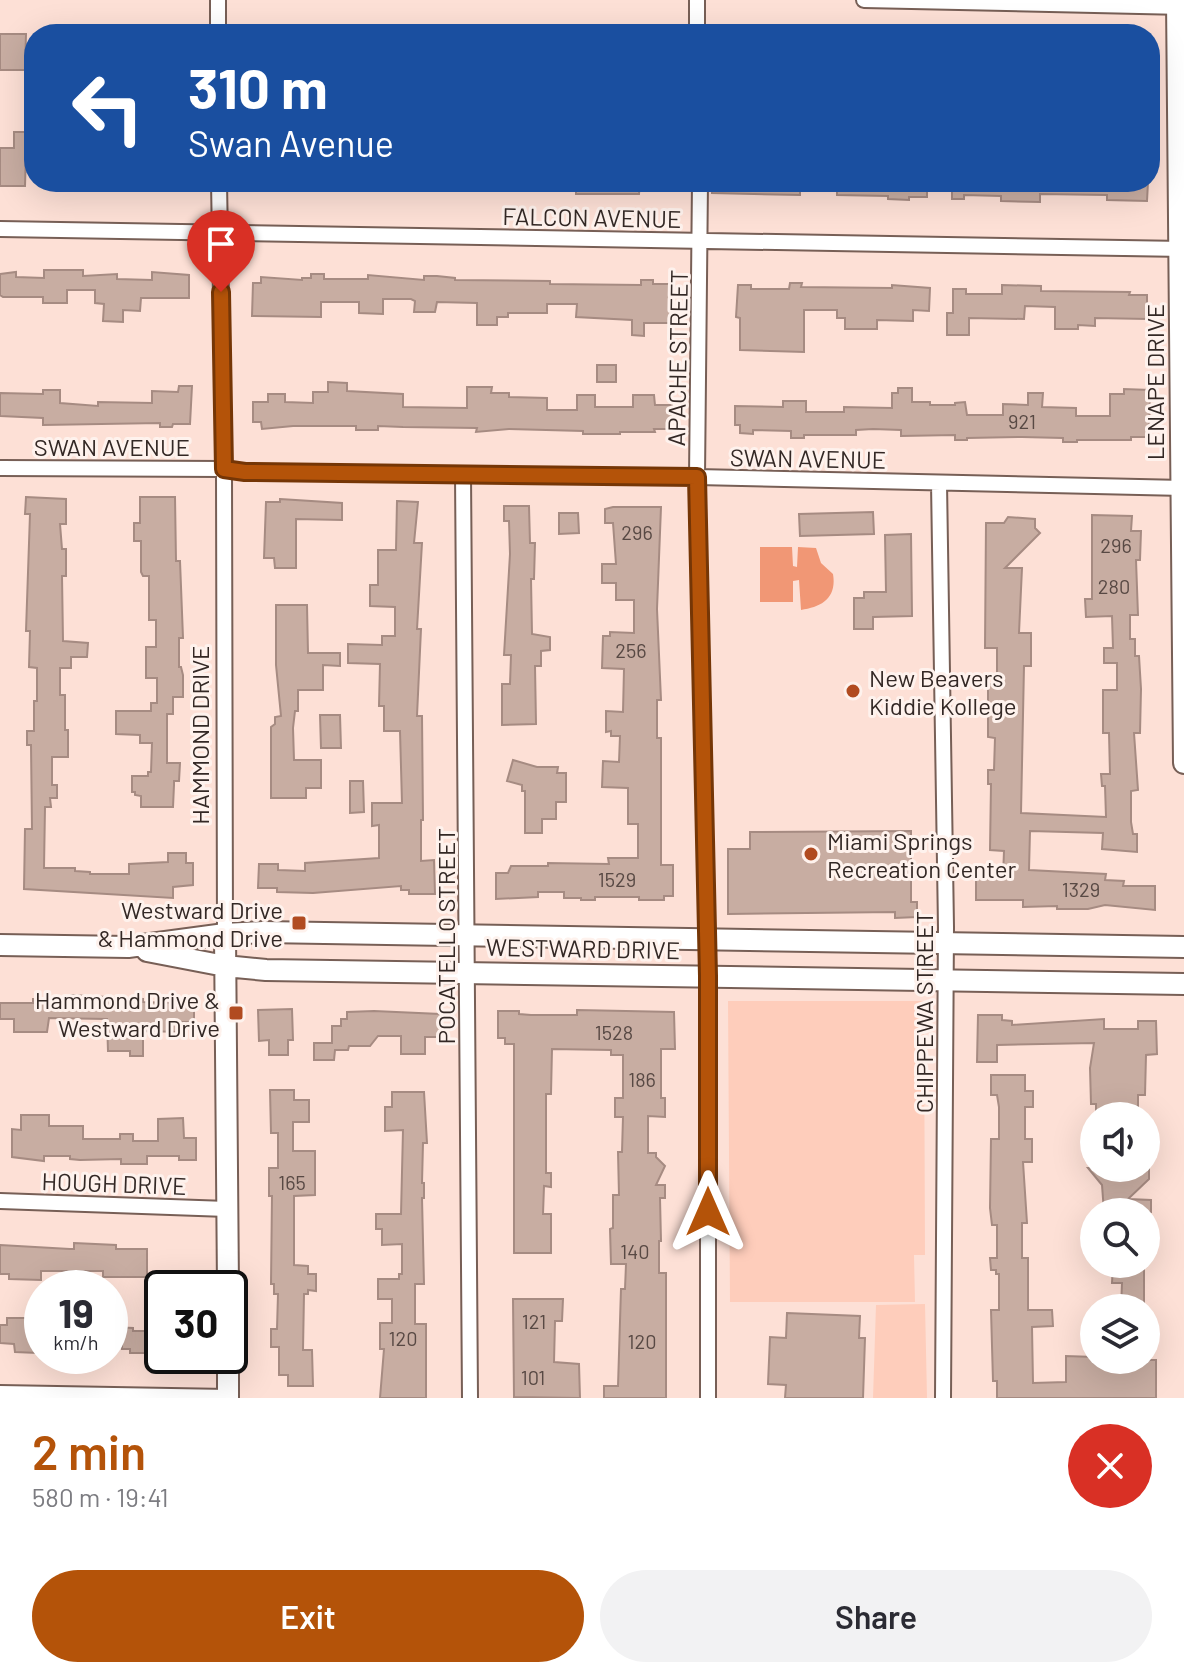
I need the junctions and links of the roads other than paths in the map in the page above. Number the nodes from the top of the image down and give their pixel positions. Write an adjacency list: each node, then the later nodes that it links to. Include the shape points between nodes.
1 (218, 0): 5 (street)
2 (697, 0): 6 (street)
3 (864, 0): 4 (street)
4 (1179, 5): 12 (street, LENAPE DRIVE)
5 (218, 24)
6 (697, 24)
7 (219, 192): 10 (street, HAMMOND DRIVE)
8 (700, 192): 11 (street, APACHE STREET)
9 (0, 229): 10 (street, FALCON AVENUE)
10 (220, 234): 11 (street, FALCON AVENUE); 14 (street, HAMMOND DRIVE)
11 (701, 240): 12 (street, FALCON AVENUE); 16 (street, APACHE STREET)
12 (1182, 249): 18 (street, LENAPE DRIVE)
13 (0, 468): 14 (street, SWAN AVENUE)
14 (224, 469): 15 (street, SWAN AVENUE); 20 (street, HAMMOND DRIVE)
15 (463, 474): 16 (street, SWAN AVENUE); 21 (street, POCATELLO STREET)
16 (697, 477): 17 (street, SWAN AVENUE); 22 (street, APACHE STREET)
17 (939, 483): 18 (street, SWAN AVENUE); 23 (street, CHIPPEWA STREET)
18 (1182, 488): 19 (street, LENAPE DRIVE)
19 (1184, 763)
20 (225, 934): 21 (street, WESTWARD DRIVE); 25 (street, WESTWARD DRIVE); 27 (street, HAMMOND DRIVE)
21 (467, 937): 22 (street, WESTWARD DRIVE); 28 (street, POCATELLO STREET)
22 (707, 940): 23 (street, WESTWARD DRIVE); 29 (street, APACHE STREET)
23 (946, 943): 26 (street, WESTWARD DRIVE); 30 (street, CHIPPEWA STREET)
24 (0, 945): 25 (street, WESTWARD DRIVE)
25 (128, 947): 27 (street, WESTWARD DRIVE)
26 (1184, 947)
27 (225, 966): 28 (street, WESTWARD DRIVE); 33 (street, HAMMOND DRIVE)
28 (467, 972): 29 (street, WESTWARD DRIVE); 38 (street, POCATELLO STREET)
29 (708, 976): 30 (street, WESTWARD DRIVE); 39 (street, APACHE STREET)
30 (946, 980): 31 (street, WESTWARD DRIVE); 40 (street, CHIPPEWA STREET)
31 (1184, 984)
32 (0, 1201): 33 (street, HOUGH DRIVE)
33 (227, 1209): 34 (street, HAMMOND DRIVE)
34 (228, 1270)
35 (228, 1374): 37 (street)
36 (0, 1393): 37 (street)
37 (228, 1398)
38 (470, 1398)
39 (708, 1398)
40 (943, 1398)

